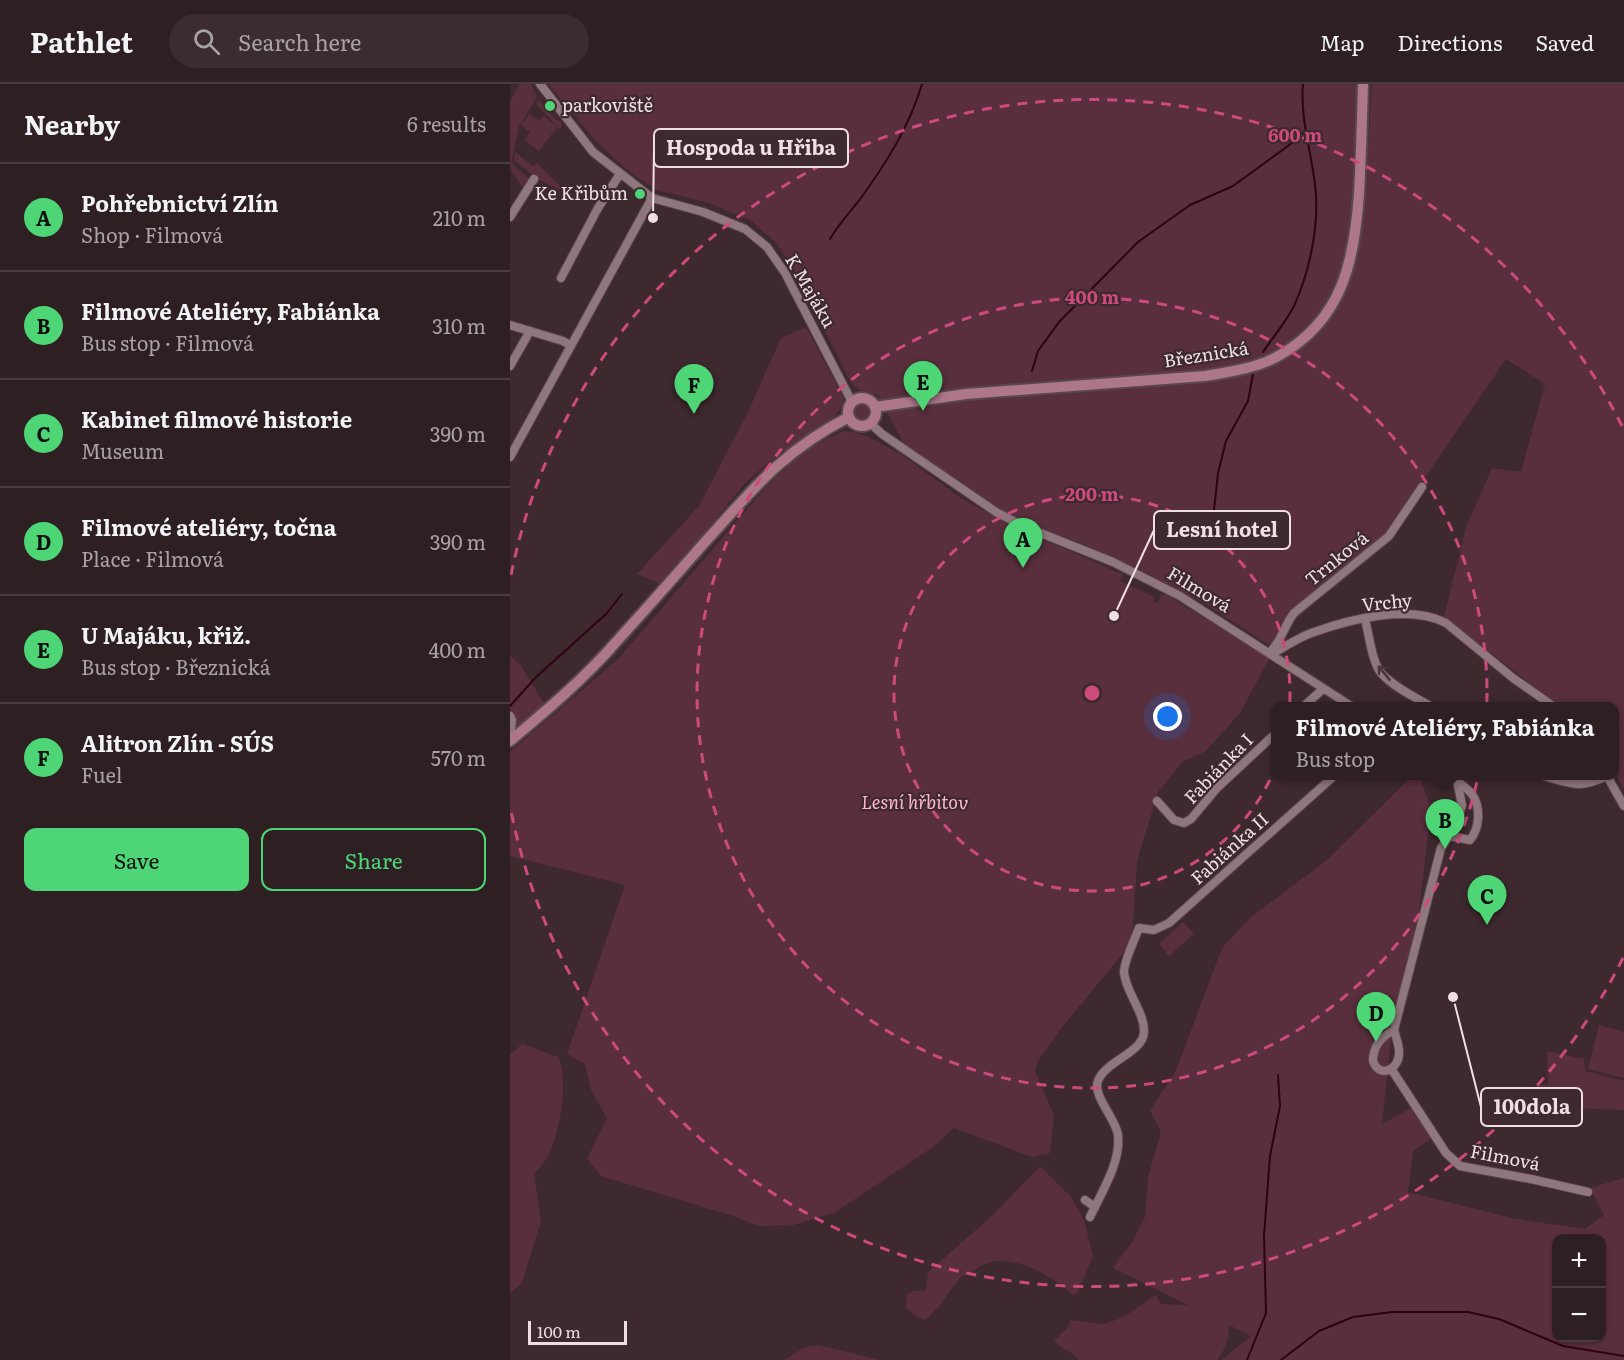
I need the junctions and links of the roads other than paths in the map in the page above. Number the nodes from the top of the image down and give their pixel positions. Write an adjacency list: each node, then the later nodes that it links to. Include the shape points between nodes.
1 (1363, 84): 13 (main road, Březnická, via 1351,261 1327,314 1304,339 1280,355 1244,369 1205,376 966,394)
2 (541, 85): 3 (street, K Majáku, via 593,152)
3 (620, 174): 5 (street, K Majáku); 7 (street)
4 (534, 179): 6 (street)
5 (652, 198): 10 (street); 12 (street, K Majáku, via 745,229 767,247 785,273)
6 (510, 217)
7 (561, 278)
8 (510, 325): 9 (street)
9 (530, 331): 10 (street); 11 (street)
10 (570, 345): 16 (street)
11 (510, 366)
12 (852, 402): 13 (main road, Březnická, via 865,399); 14 (main road)
13 (875, 407): 15 (main road)
14 (849, 417): 15 (main road, via 859,425); 27 (main road, via 815,435 774,467 615,644)
15 (870, 423): 19 (street, Filmová, via 996,512 1150,579)
16 (510, 457)
17 (1422, 487): 19 (street, Trnková, via 1389,536 1294,613)
18 (1365, 619): 19 (street, Vrchy, via 1312,633); 23 (street, one-way to 18, via 1381,673); 24 (street, Vrchy, via 1416,613 1436,617)
19 (1271, 653): 20 (street, Filmová)
20 (1323, 689): 21 (street); 22 (street, Filmová)
21 (1308, 702)
22 (1344, 702)
23 (1423, 702)
24 (1547, 702)
25 (510, 716): 27 (street)
26 (1271, 737): 33 (street, Fabiánka I, via 1184,823 1174,820)
27 (510, 740)
28 (1330, 780): 40 (street, Fabiánka II, via 1170,923 1154,930 1139,928 1124,971 1144,1032 1140,1044 1098,1081 1097,1091 1118,1139 1114,1161)
29 (1558, 780): 30 (street, via 1587,785)
30 (1598, 780)
31 (1609, 780): 34 (street)
32 (1457, 781): 35 (street, Filmová, via 1462,805); 35 (street, via 1473,795 1479,818 1470,840)
33 (1156, 801)
34 (1624, 806)
35 (1449, 836): 36 (street, Filmová, via 1441,848)
36 (1394, 1030): 37 (street, Filmová, via 1399,1055); 37 (street, Filmová, via 1381,1040 1373,1056 1379,1070)
37 (1392, 1070): 38 (street, Filmová, via 1446,1153 1460,1166)
38 (1588, 1192)
39 (1085, 1200): 40 (street)
40 (1095, 1207): 41 (street)
41 (1090, 1217)

